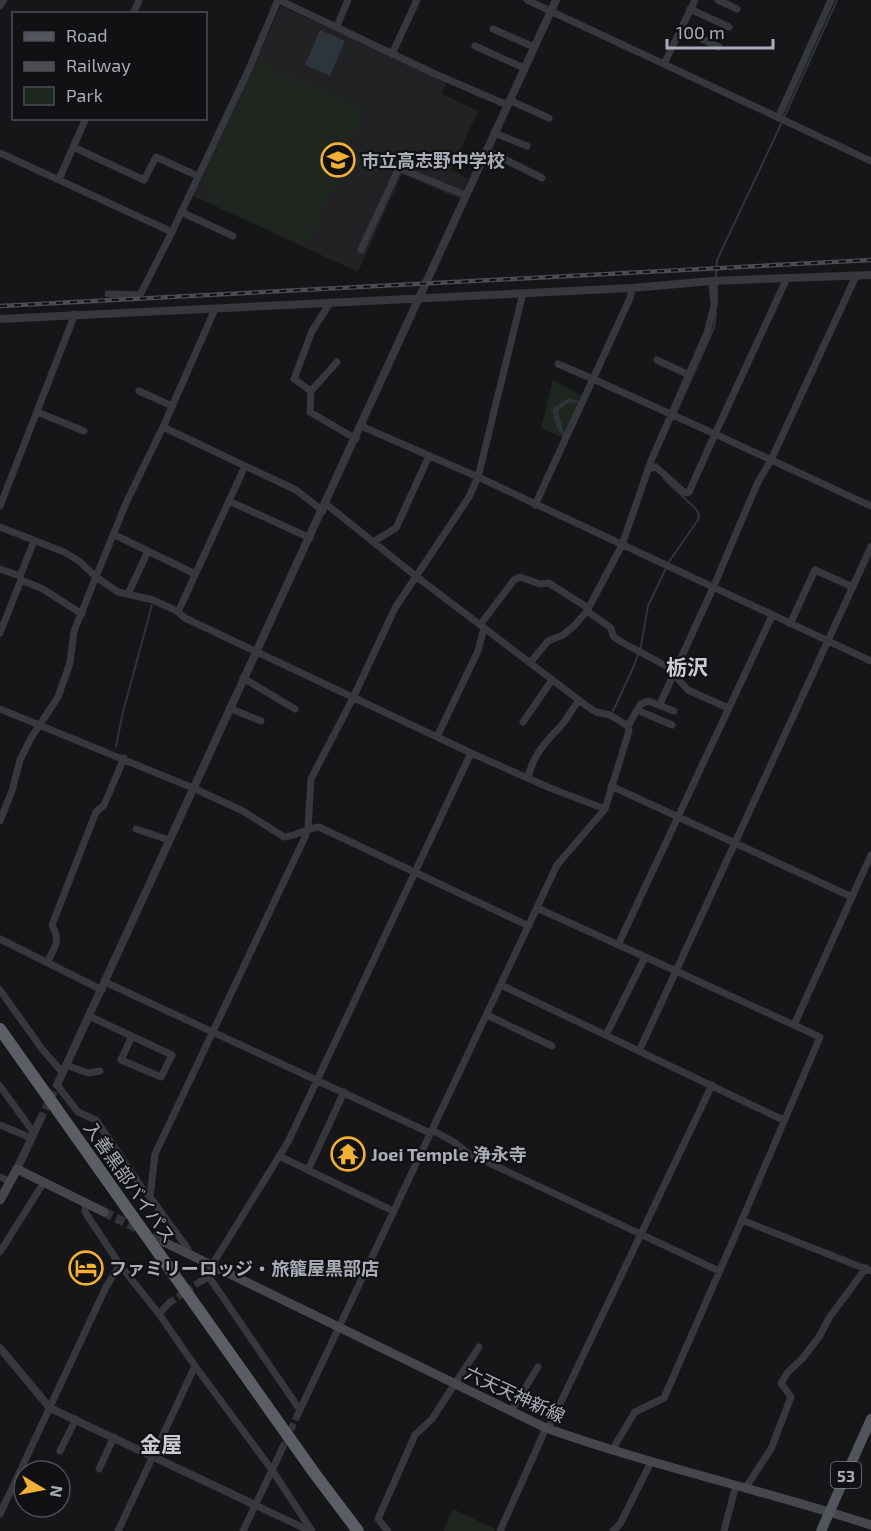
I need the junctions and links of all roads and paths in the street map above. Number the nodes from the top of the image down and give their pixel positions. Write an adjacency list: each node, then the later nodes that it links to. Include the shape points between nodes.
1 (3, 0): 10 (street)
2 (278, 0): 14 (street); 34 (street)
3 (348, 0): 14 (street)
4 (417, 0): 21 (street)
5 (527, 0): 13 (street)
6 (556, 0): 13 (street)
7 (694, 0): 11 (street)
8 (718, 0): 12 (street)
9 (831, 0): 25 (street)
10 (0, 5)
11 (690, 9): 15 (street); 17 (street)
12 (737, 9)
13 (551, 11): 19 (street); 22 (street)
14 (337, 26): 21 (street)
15 (729, 27)
16 (493, 29): 19 (street)
17 (681, 29): 20 (street); 22 (street)
18 (475, 46): 23 (street)
19 (534, 47): 23 (street)
20 (719, 47)
21 (392, 54): 24 (street)
22 (664, 64): 25 (street)
23 (524, 68): 24 (street)
24 (508, 103): 26 (street); 28 (street)
25 (778, 117): 33 (street)
26 (549, 118)
27 (85, 120): 30 (street)
28 (494, 133): 29 (street); 31 (street)
29 (527, 146)
30 (73, 147): 34 (street, via 144,180 156,157); 36 (street)
31 (486, 150): 35 (street); 37 (street)
32 (0, 153): 36 (street)
33 (871, 160)
34 (198, 176): 38 (street)
35 (542, 178)
36 (58, 179): 39 (street)
37 (465, 195): 41 (street, via 399,168); 49 (street)
38 (182, 212): 39 (street); 40 (street)
39 (172, 232): 48 (street, via 140,295)
40 (232, 236)
41 (361, 250)
42 (871, 275): 43 (street)
43 (856, 276): 44 (street); 70 (street)
44 (787, 279): 45 (street); 67 (street)
45 (712, 281): 46 (street); 57 (street, via 714,306)
46 (632, 288): 47 (street); 58 (street)
47 (523, 293): 49 (street); 73 (street)
48 (108, 294)
49 (418, 298): 50 (street); 64 (street)
50 (330, 303): 51 (street); 60 (street, via 316,323 294,379)
51 (215, 309): 52 (street); 61 (street)
52 (75, 314): 53 (street); 62 (street)
53 (0, 319)
54 (657, 360): 57 (street)
55 (337, 362): 60 (street)
56 (558, 364): 58 (street)
57 (688, 375): 63 (street)
58 (593, 379): 63 (street); 75 (street)
59 (139, 391): 61 (street)
60 (311, 391): 68 (street, via 310,412)
61 (172, 406): 65 (street)
62 (37, 411): 66 (street); 76 (street)
63 (671, 415): 67 (street); 72 (street)
64 (361, 426): 68 (street); 69 (street)
65 (163, 427): 71 (street); 80 (street)
66 (84, 431)
67 (715, 434): 70 (street); 72 (street, via 689,492 685,493 656,468)
68 (356, 439): 78 (street)
69 (429, 456): 73 (street); 83 (street, via 396,528)
70 (771, 460): 77 (street); 93 (street)
71 (245, 466): 74 (street); 78 (street, via 297,490)
72 (648, 469): 84 (street)
73 (478, 477): 75 (street); 90 (street)
74 (229, 501): 81 (street); 88 (street)
75 (535, 505): 84 (street)
76 (0, 506)
77 (871, 506)
78 (324, 508): 81 (street); 83 (street)
79 (0, 527): 82 (street)
80 (113, 534): 86 (street); 89 (street)
81 (310, 538): 103 (street)
82 (34, 541): 89 (street, via 64,552); 91 (street)
83 (373, 542): 90 (street)
84 (622, 545): 93 (street); 95 (street)
85 (871, 547): 92 (street)
86 (148, 551): 88 (street); 94 (street)
87 (0, 569): 91 (street)
88 (195, 574): 96 (street)
89 (96, 577): 94 (street); 97 (street)
90 (417, 577): 100 (street); 109 (street, via 395,608)
91 (20, 578): 97 (street); 101 (street)
92 (853, 587): 99 (street, via 815,570); 102 (street)
93 (713, 588): 98 (street); 106 (street)
94 (128, 594): 96 (street)
95 (588, 610): 100 (street, via 549,583 520,577 513,580); 105 (street, via 568,631 548,642); 106 (street, via 611,627 613,636)
96 (177, 612): 103 (street)
97 (82, 614): 120 (street, via 74,631 62,689)
98 (772, 616): 99 (street); 113 (street)
99 (790, 624): 102 (street)
100 (482, 626): 105 (street); 123 (street, via 477,651)
101 (0, 633)
102 (827, 641): 104 (street); 135 (street)
103 (256, 651): 107 (street); 109 (street)
104 (871, 661)
105 (530, 663): 108 (street)
106 (674, 674): 111 (street); 113 (street, via 688,690)
107 (243, 678): 112 (street); 115 (street)
108 (552, 680): 110 (street); 119 (street)
109 (353, 698): 123 (street); 132 (street, via 310,779)
110 (579, 699): 122 (street, via 596,712); 126 (street, via 544,742)
111 (660, 704): 116 (street, via 648,701); 117 (street)
112 (230, 708): 118 (street); 128 (street)
113 (728, 708): 130 (street)
114 (0, 709): 120 (street)
115 (295, 709)
116 (638, 710): 121 (street); 122 (street)
117 (674, 711)
118 (261, 721)
119 (523, 722)
120 (41, 724): 125 (street); 131 (street, via 20,760)
121 (672, 725)
122 (628, 726): 127 (street)
123 (437, 737): 124 (street)
124 (471, 753): 126 (street); 137 (street)
125 (124, 758): 128 (street); 144 (street, via 104,805 96,812 52,925 57,943)
126 (528, 778): 129 (street)
127 (611, 786): 129 (street); 130 (street)
128 (193, 788): 132 (street, via 243,811 284,837); 134 (street)
129 (605, 809): 139 (street, via 557,865)
130 (677, 818): 135 (street); 142 (street)
131 (0, 821)
132 (308, 828): 137 (street, via 319,827); 153 (street)
133 (136, 829): 134 (street)
134 (169, 840): 147 (street)
135 (735, 844): 138 (street); 145 (street)
136 (871, 855): 138 (street)
137 (415, 873): 140 (street); 160 (street)
138 (852, 897): 151 (street)
139 (537, 908): 140 (street); 142 (street)
140 (529, 926): 146 (street)
141 (0, 939): 144 (street)
142 (618, 945): 143 (street)
143 (645, 957): 145 (street); 154 (street)
144 (47, 963): 147 (street)
145 (676, 971): 151 (street); 157 (street)
146 (501, 985): 149 (street); 154 (street)
147 (104, 986): 150 (street); 153 (street)
148 (0, 990): 158 (street, via 42,1049)
149 (487, 1015): 156 (street); 168 (street)
150 (89, 1016): 155 (street); 158 (street)
151 (794, 1025): 166 (street, via 820,1036)
152 (0, 1029): 223 (highway, 入善黒部バイパス)
153 (213, 1031): 160 (street); 176 (street, via 155,1154)
154 (606, 1035): 157 (street)
155 (132, 1036): 155 (street, via 172,1055 161,1077 121,1060)
156 (552, 1046)
157 (639, 1051): 162 (street)
158 (64, 1069): 159 (street); 161 (street)
159 (100, 1071)
160 (318, 1080): 164 (street); 170 (street)
161 (57, 1085): 176 (street, via 78,1112 96,1120)
162 (712, 1085): 166 (street); 182 (street)
163 (0, 1086): 169 (street)
164 (344, 1092): 168 (street); 172 (street)
165 (40, 1120): 169 (street)
166 (783, 1120): 181 (street)
167 (0, 1125): 169 (street)
168 (431, 1131): 180 (street); 182 (street, via 466,1152)
169 (32, 1136): 171 (street)
170 (279, 1156): 172 (street); 187 (street)
171 (17, 1169): 174 (main road); 175 (main road)
172 (308, 1170): 180 (street)
173 (0, 1177): 174 (street)
174 (11, 1182): 177 (main road)
175 (44, 1182): 178 (main road); 184 (street)
176 (150, 1197): 185 (street, via 188,1249)
177 (0, 1200)
178 (86, 1203): 179 (main road); 186 (street, via 85,1212)
179 (104, 1212)
180 (393, 1212): 194 (street)
181 (742, 1220): 188 (street); 189 (street)
182 (640, 1233): 189 (street); 204 (street)
183 (164, 1242): 185 (main road, 六天天神新線)
184 (0, 1252)
185 (187, 1254): 187 (main road, 六天天神新線)
186 (120, 1265): 193 (street); 200 (street)
187 (212, 1265): 190 (street); 194 (main road, 六天天神新線)
188 (869, 1270): 213 (street, via 781,1383 791,1397 771,1449)
189 (718, 1271): 207 (street, via 664,1398 635,1412)
190 (209, 1277): 191 (street); 194 (street, via 299,1412)
191 (201, 1281)
192 (169, 1303): 193 (street)
193 (159, 1314): 197 (street)
194 (338, 1329): 199 (main road, 六天天神新線)
195 (480, 1347): 199 (street)
196 (0, 1348): 200 (street)
197 (195, 1366): 209 (street); 212 (street)
198 (537, 1367): 201 (street)
199 (454, 1384): 201 (main road, 六天天神新線); 224 (street, via 432,1419 415,1435 378,1519)
200 (50, 1407): 202 (street); 215 (street)
201 (511, 1411): 204 (main road, 六天天神新線)
202 (76, 1419): 205 (street); 208 (street)
203 (871, 1419): 217 (main road, 53)
204 (547, 1429): 207 (main road, 六天天神新線); 225 (street)
205 (114, 1437): 209 (street); 211 (street)
206 (282, 1449): 212 (street)
207 (612, 1450): 210 (main road, 六天天神新線)
208 (60, 1451)
209 (154, 1456): 216 (street); 220 (street)
210 (651, 1462): 213 (main road, 六天天神新線); 226 (street)
211 (99, 1469)
212 (272, 1470): 216 (street); 222 (street)
213 (741, 1486): 217 (main road, 六天天神新線); 227 (street)
214 (0, 1492): 215 (street)
215 (9, 1497): 218 (street)
216 (255, 1505): 221 (street); 222 (street)
217 (830, 1512): 219 (main road, 六天天神新線); 228 (main road, 53)
218 (0, 1513)
219 (871, 1525)
220 (118, 1531)
221 (243, 1531)
222 (311, 1531)
223 (358, 1531)
224 (388, 1531)
225 (500, 1531)
226 (613, 1531)
227 (724, 1531)
228 (821, 1531)

